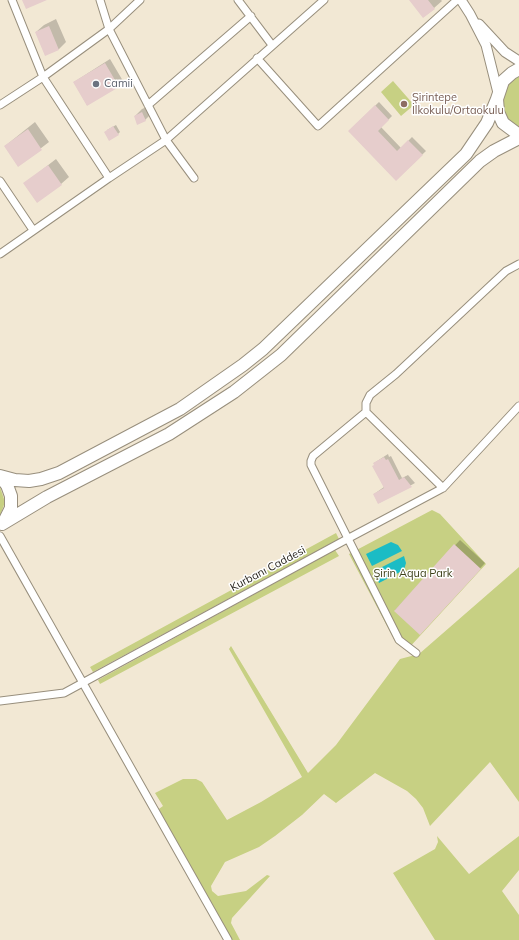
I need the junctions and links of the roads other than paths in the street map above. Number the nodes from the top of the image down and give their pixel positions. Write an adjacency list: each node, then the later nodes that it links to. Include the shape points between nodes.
1 (12, 0): 15 (street)
2 (100, 0): 10 (street)
3 (140, 0): 10 (street)
4 (238, 0): 9 (street)
5 (324, 0): 11 (street)
6 (456, 0): 12 (street, via 318,126)
7 (461, 0): 8 (street)
8 (470, 14): 13 (street, via 505,52); 16 (street, via 486,45)
9 (251, 16): 11 (street); 18 (street)
10 (109, 29): 15 (street); 18 (street)
11 (272, 45): 12 (street)
12 (257, 58): 21 (street)
13 (519, 61)
14 (519, 69): 16 (highway, via 507,77)
15 (43, 77): 17 (street); 22 (street)
16 (497, 96): 19 (highway, via 498,112 504,123); 30 (highway, via 485,127 466,154 263,349 238,369 168,416 59,473 29,481)
17 (0, 105)
18 (148, 105): 21 (street)
19 (519, 135)
20 (519, 138): 32 (highway, via 494,151 480,162 281,355 234,392 169,434 47,497)
21 (166, 140): 22 (street); 23 (street)
22 (109, 178): 25 (street)
23 (194, 178)
24 (0, 181): 25 (street)
25 (33, 230): 26 (street)
26 (0, 254)
27 (519, 264): 29 (street, via 506,271 370,396 366,403)
28 (519, 406): 31 (street, Kurbanı Caddesi)
29 (366, 412): 31 (street); 33 (street, via 313,456 311,461)
30 (0, 477): 32 (highway, via 10,491 12,502)
31 (443, 488): 33 (street, Kurbanı Caddesi)
32 (1, 528): 35 (street)
33 (349, 538): 34 (street, via 399,640); 35 (street, Kurbanı Caddesi)
34 (416, 653)
35 (84, 682): 36 (street, Kurbanı Caddesi, via 64,693); 37 (street)
36 (0, 701)
37 (228, 940)

